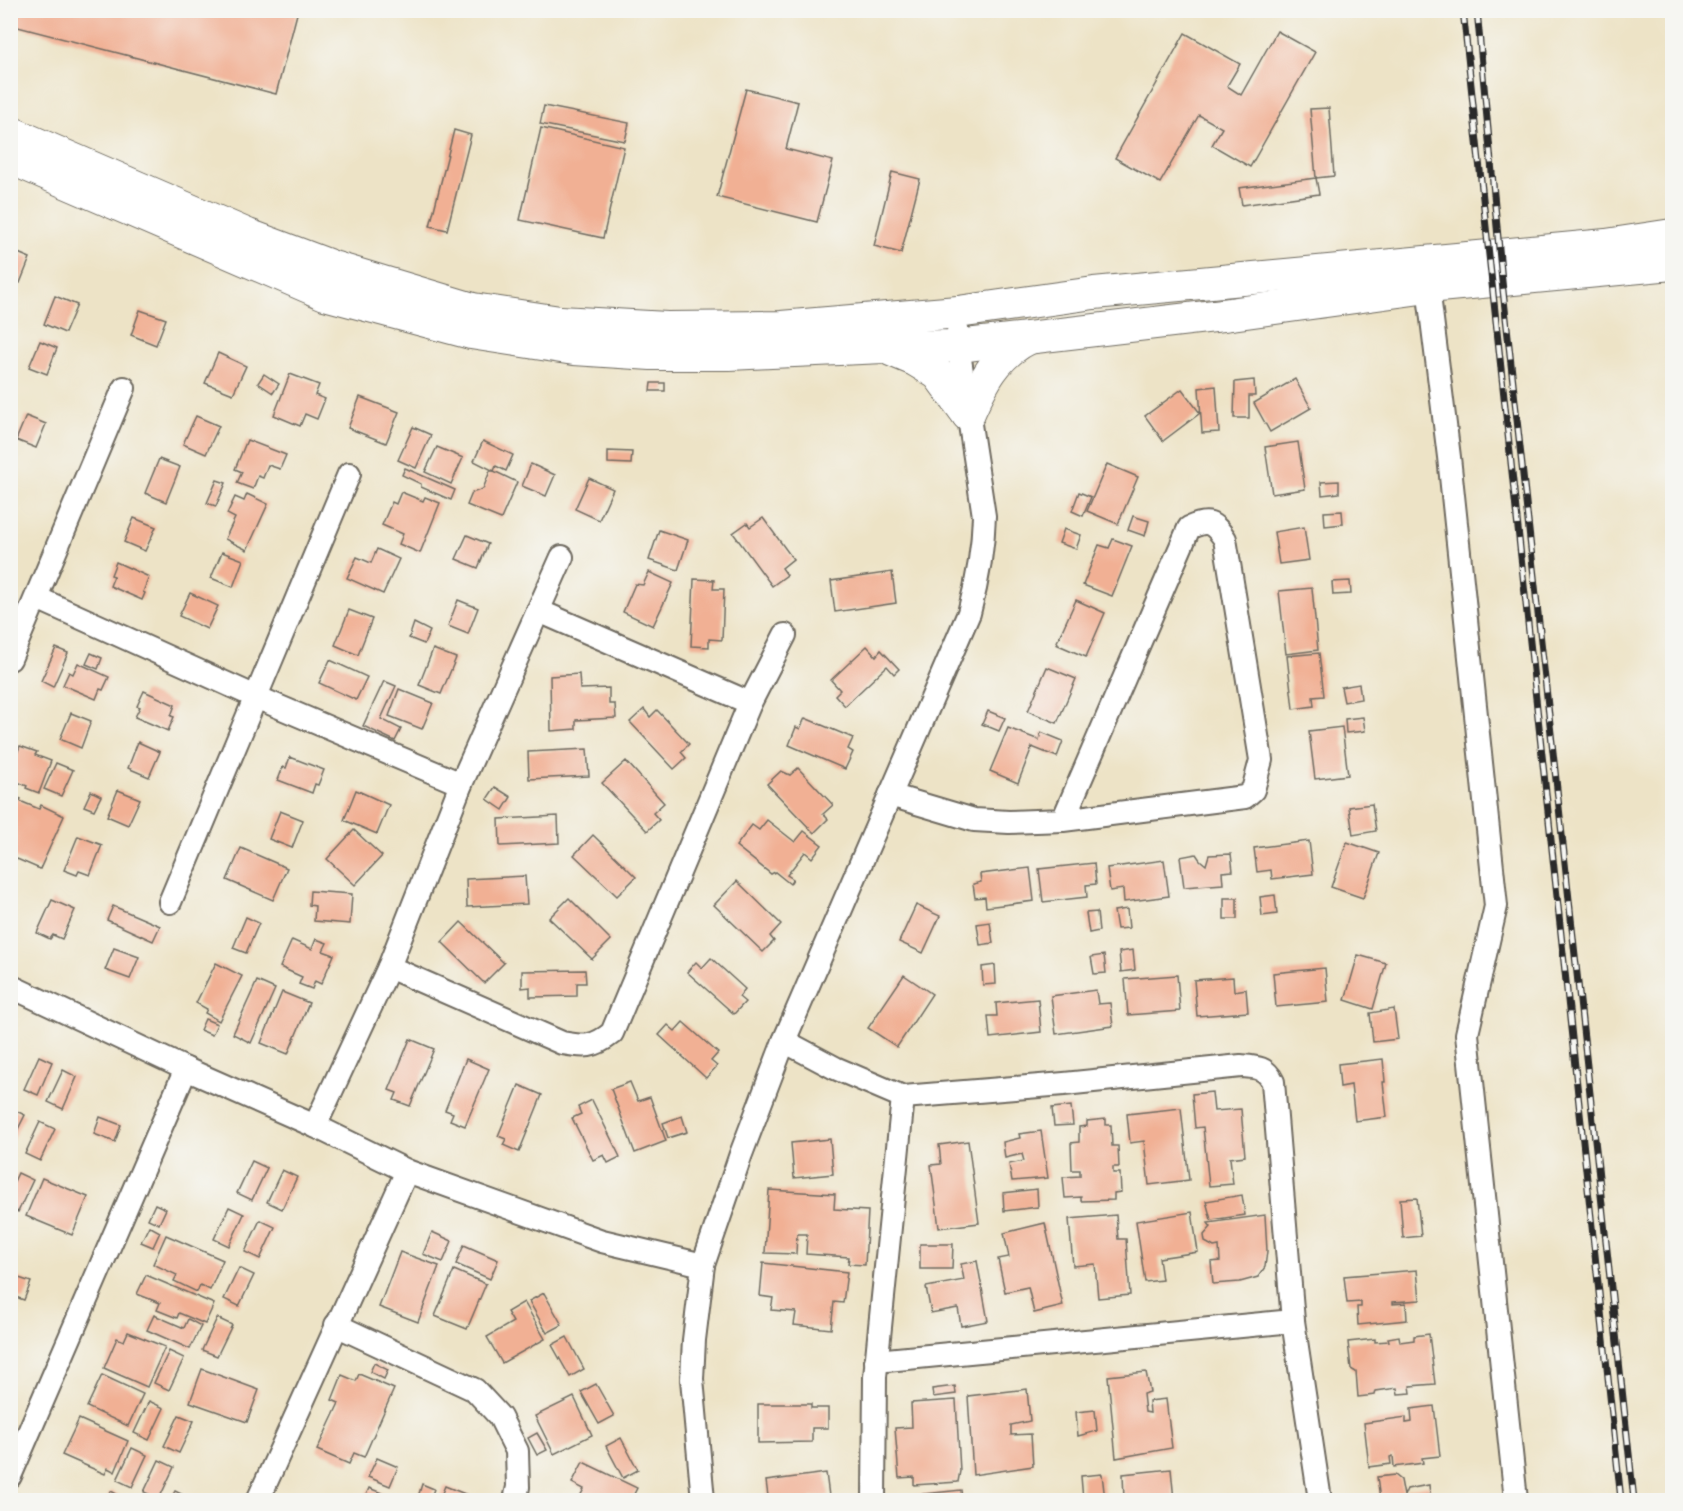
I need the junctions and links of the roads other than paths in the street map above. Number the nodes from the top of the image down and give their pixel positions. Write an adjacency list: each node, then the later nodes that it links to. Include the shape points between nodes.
1 (10, 132): 5 (main road, via 248,235)
2 (10, 158): 5 (main road)
3 (1672, 235): 7 (main road, via 1606,245 1094,293)
4 (1672, 264): 6 (main road)
5 (329, 280): 7 (main road, via 560,322 667,328 782,327); 10 (main road, via 471,333 574,349 729,354)
6 (1428, 286): 8 (main road); 42 (street, via 1496,906 1467,1034)
7 (958, 312): 9 (street)
8 (1029, 338): 9 (main road); 12 (main road, via 998,360)
9 (958, 346): 10 (main road); 12 (street)
10 (884, 347): 12 (main road, via 939,374)
11 (124, 388): 15 (street)
12 (968, 415): 22 (street, via 984,516 979,576 969,613)
13 (349, 474): 19 (street)
14 (562, 556): 16 (street)
15 (37, 598): 18 (street); 19 (street)
16 (539, 611): 20 (street); 21 (street)
17 (784, 635): 20 (street)
18 (10, 659)
19 (256, 697): 21 (street); 24 (street)
20 (750, 703): 25 (street, via 612,1033 600,1043 584,1047 562,1043)
21 (461, 784): 25 (street)
22 (890, 795): 23 (street, via 974,820); 27 (street)
23 (1063, 820): 23 (street, via 1245,797 1253,790 1261,760 1225,539 1215,525 1202,522 1188,528)
24 (170, 902)
25 (389, 967): 30 (street)
26 (10, 986): 28 (street)
27 (784, 1041): 29 (street); 32 (street)
28 (186, 1069): 30 (street); 36 (street)
29 (903, 1097): 33 (street, via 1259,1067 1269,1073 1273,1082); 35 (street)
30 (315, 1126): 31 (street)
31 (407, 1171): 32 (street, via 602,1241); 34 (street)
32 (703, 1265): 39 (street, via 692,1379)
33 (1293, 1322): 35 (street); 41 (street)
34 (336, 1325): 37 (street); 38 (street, via 475,1390 500,1417 517,1451)
35 (876, 1361): 40 (street)
36 (10, 1476)
37 (258, 1500)
38 (515, 1500)
39 (703, 1500)
40 (874, 1500)
41 (1320, 1500)
42 (1516, 1500)

